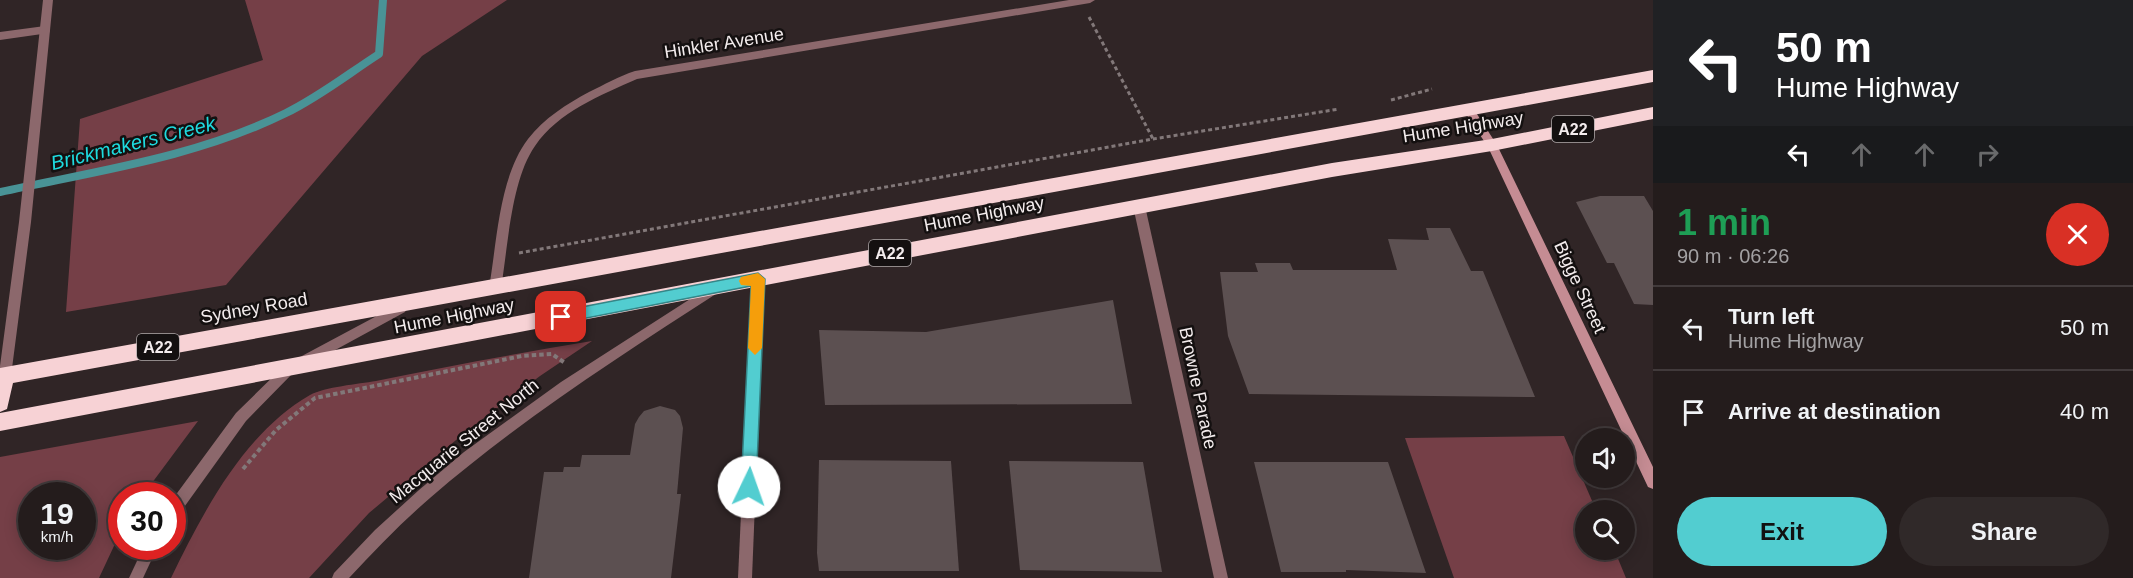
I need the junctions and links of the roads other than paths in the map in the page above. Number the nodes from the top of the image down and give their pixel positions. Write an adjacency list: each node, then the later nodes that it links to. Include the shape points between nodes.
1 (48, 0): 4 (street)
2 (1090, 0): 3 (street, Hinkler Avenue)
3 (1074, 2): 12 (street, Hinkler Avenue, via 635,75 588,97 544,128 522,157)
4 (45, 30): 5 (street); 16 (street, via 25,222)
5 (0, 36)
6 (1653, 76): 7 (highway, Hume Highway / A22)
7 (1469, 111): 9 (street, Bigge Street); 12 (highway, Hume Highway / A22)
8 (1653, 113): 9 (highway, Hume Highway / A22)
9 (1492, 145): 10 (highway, Hume Highway / A22); 19 (street, Bigge Street)
10 (1139, 206): 11 (highway, Hume Highway / A22); 25 (street, Browne Parade)
11 (758, 279): 13 (highway, Hume Highway / A22); 24 (street)
12 (495, 288): 14 (highway, Hume Highway / A22)
13 (716, 288): 15 (highway, Hume Highway / A22); 23 (street, Macquarie Street North, via 531,408 437,484)
14 (410, 303): 15 (street); 16 (highway, Sydney Road / A22)
15 (289, 369): 18 (highway, A22); 20 (street, via 241,417)
16 (3, 376): 17 (highway)
17 (0, 403)
18 (0, 422)
19 (1653, 482)
20 (186, 494)
21 (144, 560): 22 (street)
22 (136, 578)
23 (339, 578)
24 (745, 578)
25 (1221, 578)

